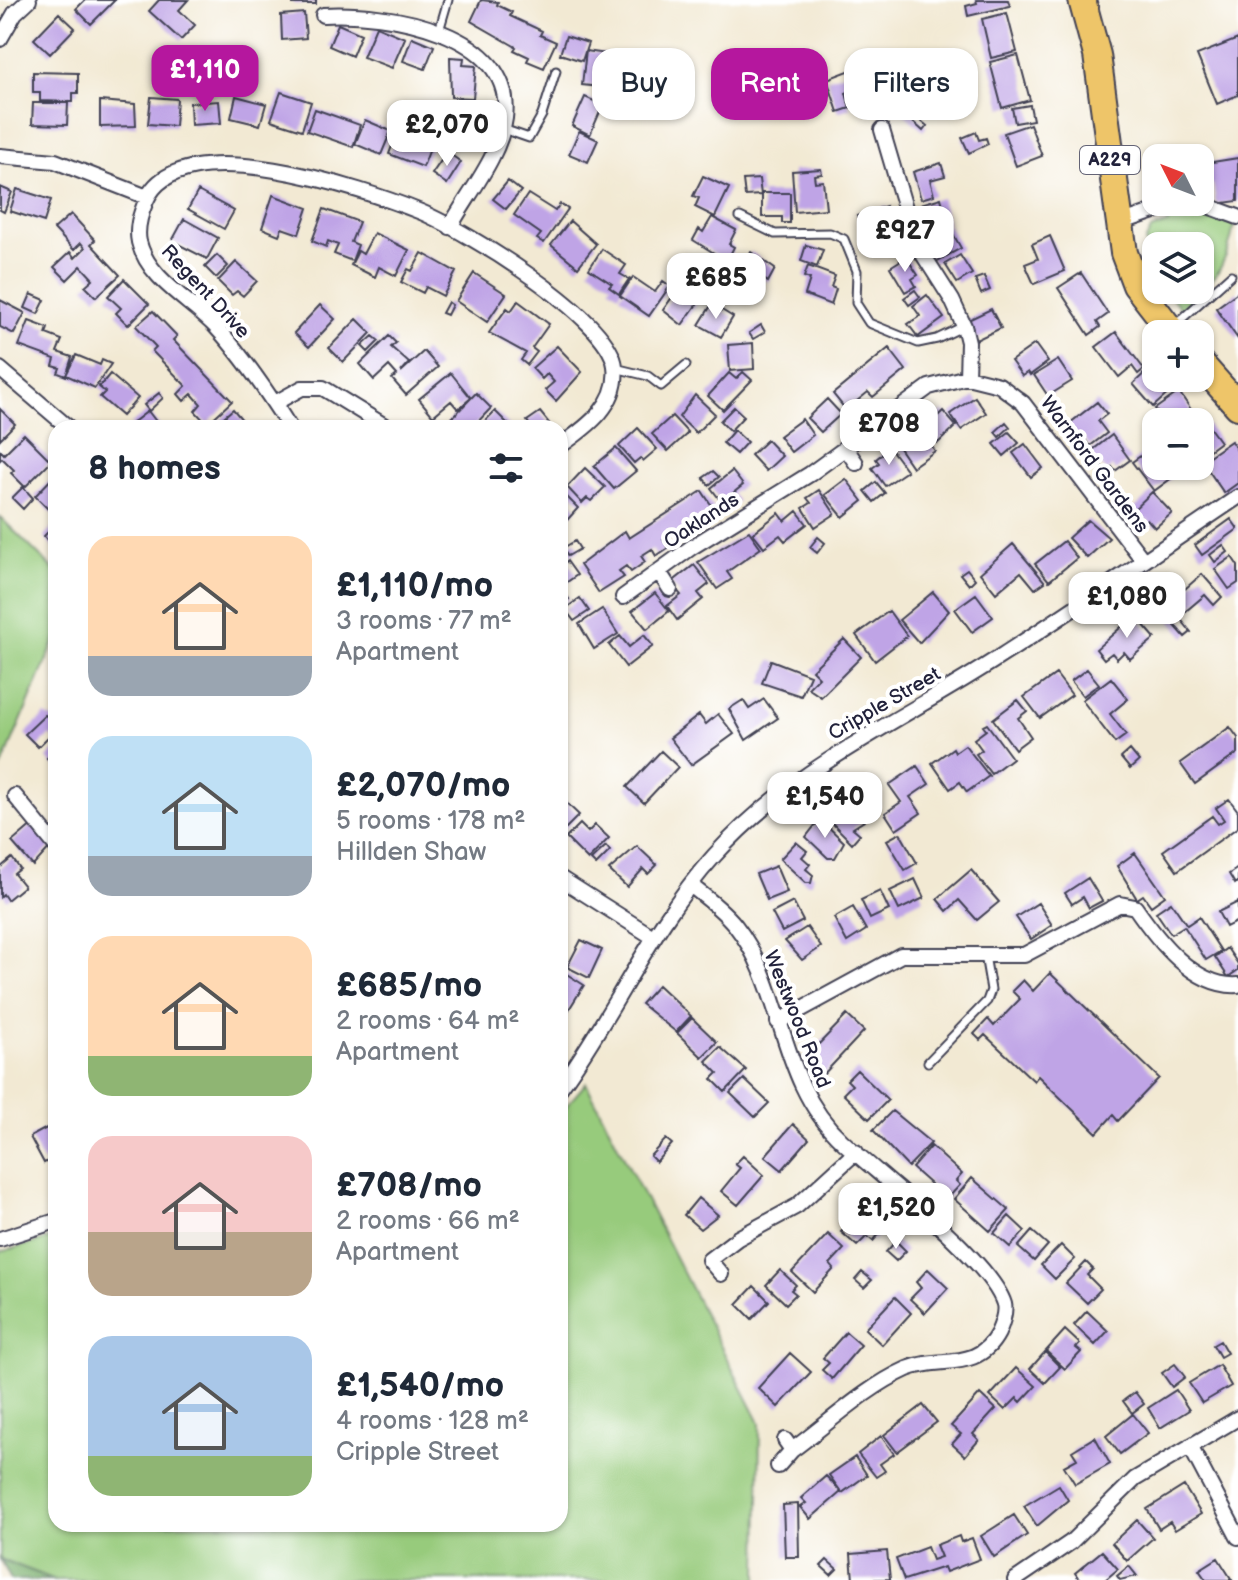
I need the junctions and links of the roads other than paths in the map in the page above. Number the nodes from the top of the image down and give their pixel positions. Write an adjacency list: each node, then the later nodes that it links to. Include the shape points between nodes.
1 (29, 0): 7 (street)
2 (448, 0): 6 (lane)
3 (1082, 0): 19 (highway, A229, via 1097,55)
4 (353, 6): 5 (street); 6 (street)
5 (323, 15)
6 (438, 33): 9 (street, via 477,50 494,69 505,93)
7 (0, 39)
8 (556, 71): 9 (lane, via 529,138)
9 (503, 129): 20 (street)
10 (882, 130): 13 (street)
11 (1, 155): 14 (street, via 55,161)
12 (909, 161): 13 (street)
13 (894, 165): 24 (street, via 915,242)
14 (147, 197): 20 (street, via 159,182 189,166 239,167 372,194); 30 (street, Regent Drive, via 138,225 144,257 215,327)
15 (1214, 209): 18 (street)
16 (1142, 215): 19 (street)
17 (740, 217): 24 (lane, via 775,234 830,233 844,239 857,271 856,303 864,318 881,330 918,343)
18 (1238, 217)
19 (1120, 223): 22 (highway, A229, via 1136,285)
20 (450, 227): 26 (street, via 535,280 583,318 606,341)
21 (1231, 275): 23 (lane)
22 (1163, 320)
23 (1184, 320)
24 (964, 326): 28 (street)
25 (686, 365): 26 (lane, via 661,386 648,376)
26 (615, 368): 35 (street, via 613,391 602,411)
27 (0, 369): 32 (street)
28 (967, 377): 36 (street, via 929,387); 39 (street, Warnford Gardens, via 999,385 1023,403)
29 (1214, 379): 31 (highway)
30 (275, 403): 33 (street, Regent Drive); 34 (street, via 302,388 323,388)
31 (1238, 406)
32 (60, 420)
33 (285, 420)
34 (375, 420)
35 (568, 439)
36 (845, 447): 37 (street); 40 (street, Oaklands)
37 (856, 463)
38 (1238, 497): 39 (street, Cripple Street)
39 (1143, 560): 46 (street, Cripple Street, via 1001,657 808,771 772,798)
40 (659, 572): 41 (street, Oaklands); 42 (street, Oaklands)
41 (670, 589)
42 (623, 597)
43 (15, 796): 44 (street)
44 (48, 836)
45 (568, 883): 47 (street)
46 (690, 885): 47 (street, Cripple Street); 50 (street, Westwood Road, via 737,927)
47 (653, 937): 52 (street, Cripple Street)
48 (985, 955): 49 (street, via 1024,955 1120,904 1135,907 1155,937 1187,966 1227,986); 50 (street, via 901,955); 51 (lane, via 991,990 987,1001)
49 (1238, 985)
50 (778, 1022): 53 (street, Westwood Road, via 814,1110)
51 (928, 1062)
52 (568, 1077)
53 (856, 1152): 56 (street, via 797,1206 709,1260); 59 (street, Westwood Road, via 973,1260 995,1284 1005,1308 986,1350 965,1362 909,1368 789,1445)
54 (48, 1224): 55 (street)
55 (0, 1239)
56 (721, 1274)
57 (1238, 1418): 58 (street)
58 (1190, 1446): 60 (street); 61 (street, via 1121,1489 1071,1542)
59 (778, 1466)
60 (1238, 1537)
61 (1015, 1580)

